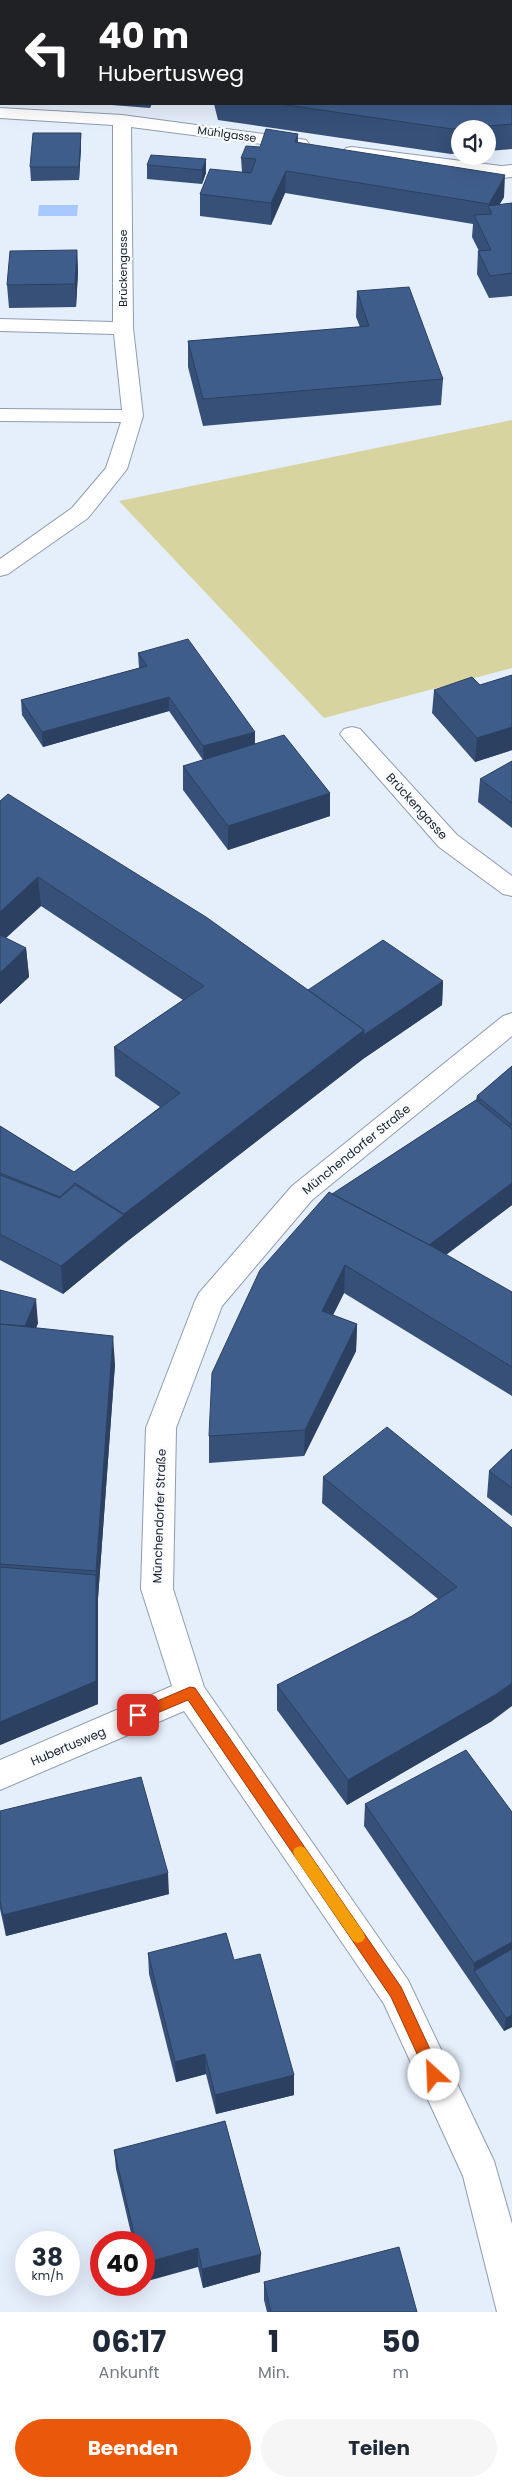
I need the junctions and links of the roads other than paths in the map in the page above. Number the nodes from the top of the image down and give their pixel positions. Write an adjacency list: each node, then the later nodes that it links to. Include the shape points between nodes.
1 (0, 113): 2 (street, Mühlgasse)
2 (122, 120): 3 (street, Mühlgasse); 7 (street, Brückengasse)
3 (317, 147)
4 (336, 149): 5 (street)
5 (512, 171)
6 (0, 325): 7 (street)
7 (123, 328): 9 (street, Brückengasse)
8 (0, 415): 9 (street)
9 (133, 416): 10 (street, Brückengasse, via 116,469 80,513)
10 (0, 570)
11 (352, 734): 12 (street, Brückengasse, via 448,841)
12 (512, 888)
13 (512, 1022): 14 (street, Münchendorfer Straße, via 302,1193 209,1301 161,1428 157,1589)
14 (190, 1692): 15 (street, Hubertusweg); 16 (street, Münchendorfer Straße, via 396,1992 481,2174)
15 (0, 1775)
16 (512, 2301)

